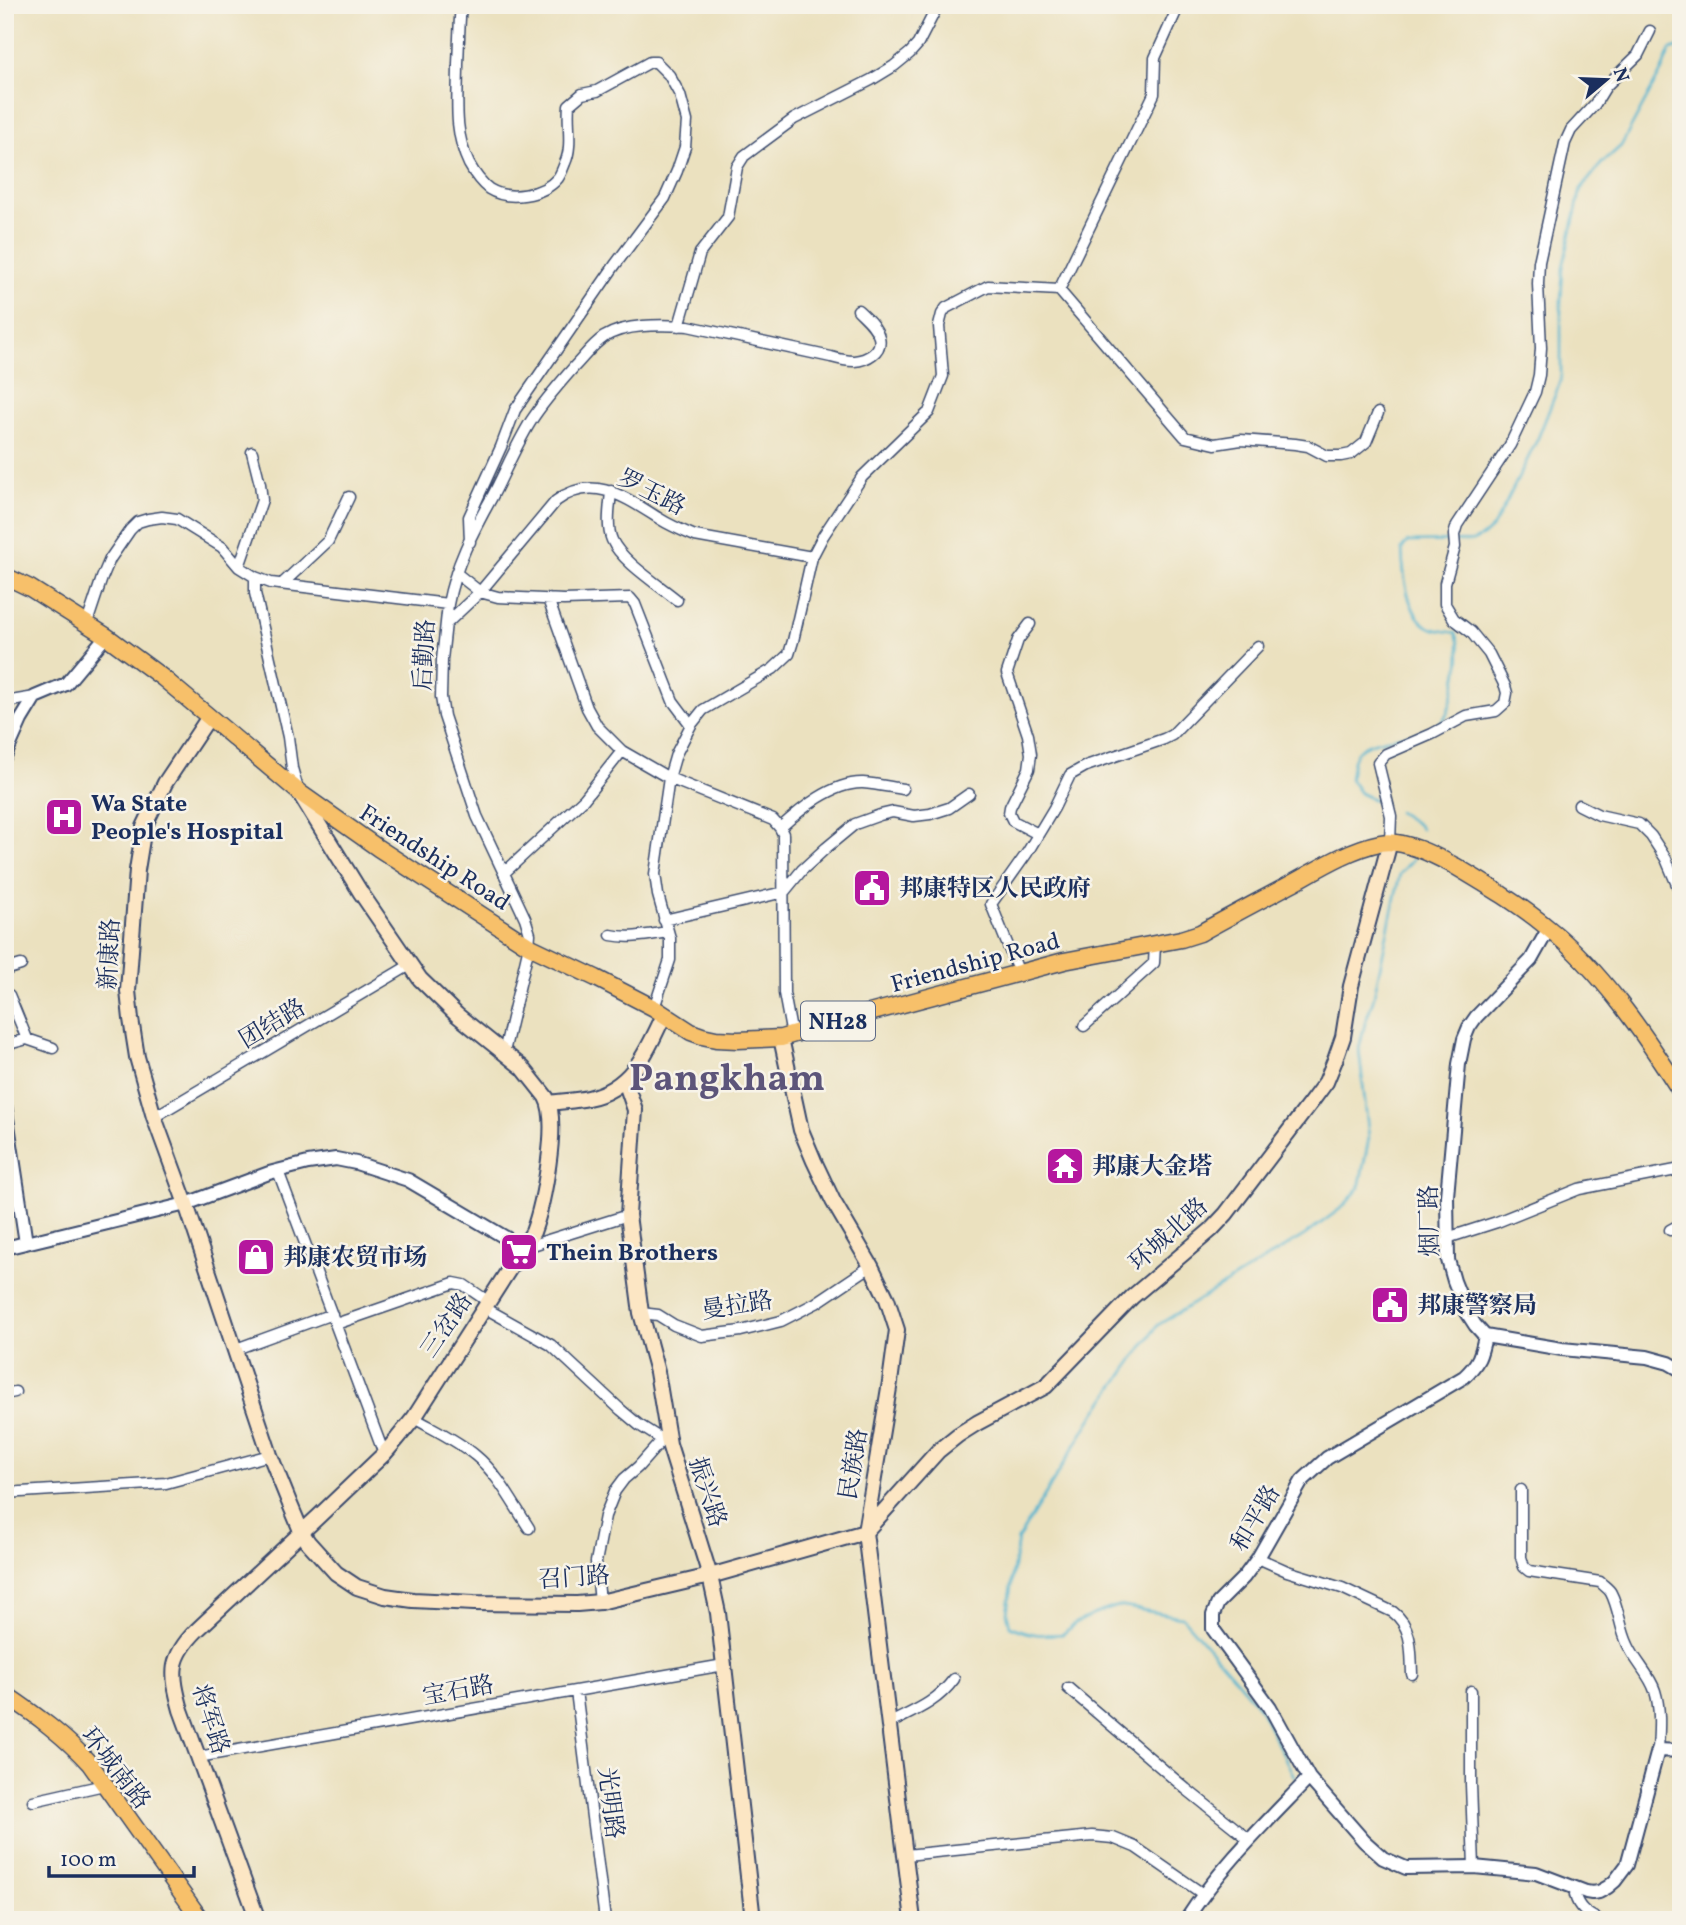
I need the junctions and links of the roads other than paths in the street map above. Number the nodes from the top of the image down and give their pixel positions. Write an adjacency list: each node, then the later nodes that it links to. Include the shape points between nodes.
1 (461, 5): 12 (street, via 456,118 469,163 489,188 503,195 520,195 548,186 567,160 569,105 582,94 597,91 650,62 669,75 687,121 685,147 665,198 514,410 469,517)
2 (938, 5): 7 (street, via 918,44 894,66 794,119 744,156 737,167 728,216 700,253)
3 (1179, 5): 5 (street, via 1155,58 1154,94)
4 (1650, 31): 41 (street, via 1638,55 1606,86 1565,143 1539,262 1541,348 1535,392 1510,445 1454,535 1445,604 1489,654 1505,686 1505,703 1496,711 1466,716 1386,754 1378,763 1391,816)
5 (1059, 290): 8 (street, via 1185,437 1216,444 1241,440 1295,444 1327,456 1341,456 1366,442); 13 (street, via 988,286 946,308 939,326 943,376 929,412 862,477)
6 (858, 310): 7 (street, via 874,327 880,342 871,356 855,361)
7 (679, 326): 12 (street, via 616,332 593,346 531,421)
8 (1378, 413)
9 (252, 452): 14 (street, via 262,500)
10 (611, 491): 13 (street, 罗玉路, via 695,536); 19 (street, 罗玉路, via 579,489 556,501); 21 (street, via 610,530 621,554)
11 (349, 497): 18 (street, via 328,541)
12 (470, 541): 15 (street)
13 (812, 557): 31 (street, via 789,654 773,669 703,710)
14 (239, 567): 17 (street, 后勤路); 23 (street, 后勤路, via 222,547 177,519 138,522 110,559)
15 (456, 573): 19 (street); 22 (street)
16 (5, 576): 23 (main road, Friendship Road / NH28)
17 (255, 577): 18 (street, 后勤路); 36 (street)
18 (282, 584): 22 (street, 后勤路)
19 (480, 592): 20 (street); 24 (street, 罗玉路)
20 (548, 599): 31 (street, via 634,601 673,701); 32 (street, via 587,708 597,726)
21 (677, 600)
22 (448, 604): 24 (street, 后勤路)
23 (87, 623): 26 (main road, Friendship Road / NH28)
24 (445, 624): 42 (street, 后勤路, via 444,716 477,816)
25 (1030, 624): 40 (street, via 1018,640 1007,673 1031,754 1009,813 1013,821)
26 (106, 636): 28 (street, via 66,684); 30 (main road, Friendship Road / NH28)
27 (1258, 646): 40 (street, via 1172,734 1070,775)
28 (35, 697): 29 (street); 33 (street)
29 (5, 702)
30 (209, 716): 36 (main road, Friendship Road / NH28); 67 (main road, 新康路, via 165,783 144,827 137,870 128,991 137,1057)
31 (691, 725): 34 (street)
32 (622, 751): 34 (street); 42 (street, via 584,799)
33 (5, 756)
34 (669, 778): 39 (street, via 773,820); 45 (street, via 655,874)
35 (903, 789): 39 (street, via 860,783 830,791)
36 (300, 793): 50 (main road, Friendship Road / NH28); 52 (main road)
37 (969, 794): 43 (street, via 930,814 893,812 855,824)
38 (1579, 805): 44 (street, via 1639,824 1667,859)
39 (780, 828): 43 (street)
40 (1038, 834): 54 (street, via 991,904)
41 (1390, 842): 46 (main road, via 1442,859); 49 (main road, Friendship Road / NH28, via 1326,864 1200,933); 92 (main road, 环城北路, via 1351,986 1343,1037 1326,1082 1312,1101 1211,1230 1132,1297 1046,1386 977,1423 938,1451)
42 (504, 873): 50 (street, 后勤路, via 528,926)
43 (784, 892): 45 (street); 58 (street)
44 (1681, 894)
45 (664, 920): 47 (street)
46 (1549, 928): 64 (main road, via 1613,995); 74 (street, 烟厂路, via 1531,960 1476,1017 1464,1039 1447,1196)
47 (668, 932): 48 (street, via 640,937); 56 (street, via 670,960)
48 (611, 934)
49 (1155, 945): 54 (main road, Friendship Road / NH28); 57 (street, via 1154,963)
50 (529, 946): 56 (main road, Friendship Road / NH28); 62 (street, 后勤路)
51 (21, 965): 53 (street)
52 (410, 965): 62 (main road, via 434,994); 67 (street, 团结路)
53 (5, 970)
54 (1019, 973): 58 (main road, Friendship Road / NH28)
55 (9, 995): 59 (street)
56 (659, 1012): 58 (main road, Friendship Road / NH28, via 691,1032 716,1039); 63 (main road, via 643,1058)
57 (1084, 1026)
58 (787, 1037): 78 (main road, 民族路, via 801,1130 833,1201)
59 (27, 1039): 60 (street); 61 (street)
60 (5, 1045)
61 (52, 1048)
62 (504, 1052): 65 (main road, via 523,1068)
63 (625, 1081): 65 (main road, via 588,1098); 71 (main road, 振兴路, via 635,1110)
64 (1681, 1092)
65 (549, 1103): 77 (main road, 三岔路, via 550,1156 540,1214)
66 (5, 1105): 75 (street)
67 (154, 1117): 70 (main road, 新康路)
68 (1681, 1170): 74 (street, via 1579,1189)
69 (278, 1171): 70 (street); 77 (street, via 336,1159 388,1172); 81 (street)
70 (186, 1204): 75 (street); 83 (main road, 新康路)
71 (628, 1215): 77 (street); 80 (main road, 振兴路)
72 (1681, 1224): 73 (street)
73 (1670, 1230)
74 (1447, 1238): 82 (street, 烟厂路, via 1457,1290)
75 (26, 1243): 76 (street)
76 (5, 1248)
77 (523, 1248): 79 (main road, 三岔路)
78 (871, 1266): 80 (street, 曼拉路, via 781,1321 741,1331 702,1336 658,1315); 92 (main road, 民族路, via 897,1330)
79 (487, 1305): 81 (street, via 464,1285 454,1283); 85 (main road, 三岔路); 86 (street, via 551,1345 621,1410)
80 (640, 1313): 86 (main road, 振兴路, via 657,1372)
81 (334, 1319): 83 (street); 87 (street)
82 (1485, 1336): 84 (street, via 1647,1357); 94 (street, 和平路, via 1476,1366 1464,1377 1327,1458 1302,1481)
83 (236, 1349): 88 (main road, 新康路)
84 (1681, 1370)
85 (414, 1418): 87 (main road, 三岔路); 91 (street, via 477,1457)
86 (665, 1442): 95 (main road, 振兴路); 96 (street, via 615,1491 596,1562)
87 (384, 1454): 93 (main road, 三岔路)
88 (270, 1455): 90 (street, via 166,1483); 93 (main road, 新康路)
89 (1521, 1489): 105 (street, via 1524,1567 1600,1582 1612,1594 1628,1646 1656,1693)
90 (5, 1493)
91 (529, 1528)
92 (865, 1532): 95 (main road, 召门路); 104 (main road, 民族路)
93 (302, 1533): 96 (main road, 召门路, via 336,1573 357,1587 385,1596 474,1603); 107 (main road, 将军路, via 179,1650 176,1693)
94 (1258, 1558): 98 (street, via 1393,1612 1406,1626); 108 (street, 和平路, via 1218,1603 1213,1629 1270,1707)
95 (710, 1576): 96 (main road, 召门路); 97 (main road, 振兴路)
96 (600, 1602)
97 (724, 1665): 101 (street, 宝石路); 119 (main road, 振兴路)
98 (1412, 1674)
99 (954, 1679): 104 (street, via 929,1704)
100 (1068, 1688): 111 (street)
101 (576, 1691): 107 (street, 宝石路); 118 (street, 光明路)
102 (1471, 1691): 113 (street)
103 (5, 1694): 109 (main road, 环城南路, via 73,1745)
104 (890, 1723): 112 (main road, 民族路)
105 (1658, 1750): 106 (street); 114 (street, 和平路, via 1627,1865 1604,1890)
106 (1681, 1751)
107 (198, 1757): 117 (main road, 将军路)
108 (1309, 1778): 111 (street); 113 (street, 和平路, via 1383,1858 1406,1868)
109 (104, 1786): 110 (street); 116 (main road, 环城南路)
110 (33, 1801)
111 (1250, 1840): 115 (street)
112 (906, 1855): 115 (street, via 1092,1836 1113,1838 1135,1847); 120 (main road, 民族路)
113 (1474, 1867): 114 (street, 和平路, via 1536,1873)
114 (1576, 1889): 122 (street, via 1581,1908)
115 (1203, 1894): 121 (street)
116 (201, 1920)
117 (258, 1920)
118 (605, 1920)
119 (753, 1920)
120 (913, 1920)
121 (1186, 1920)
122 (1599, 1920)

